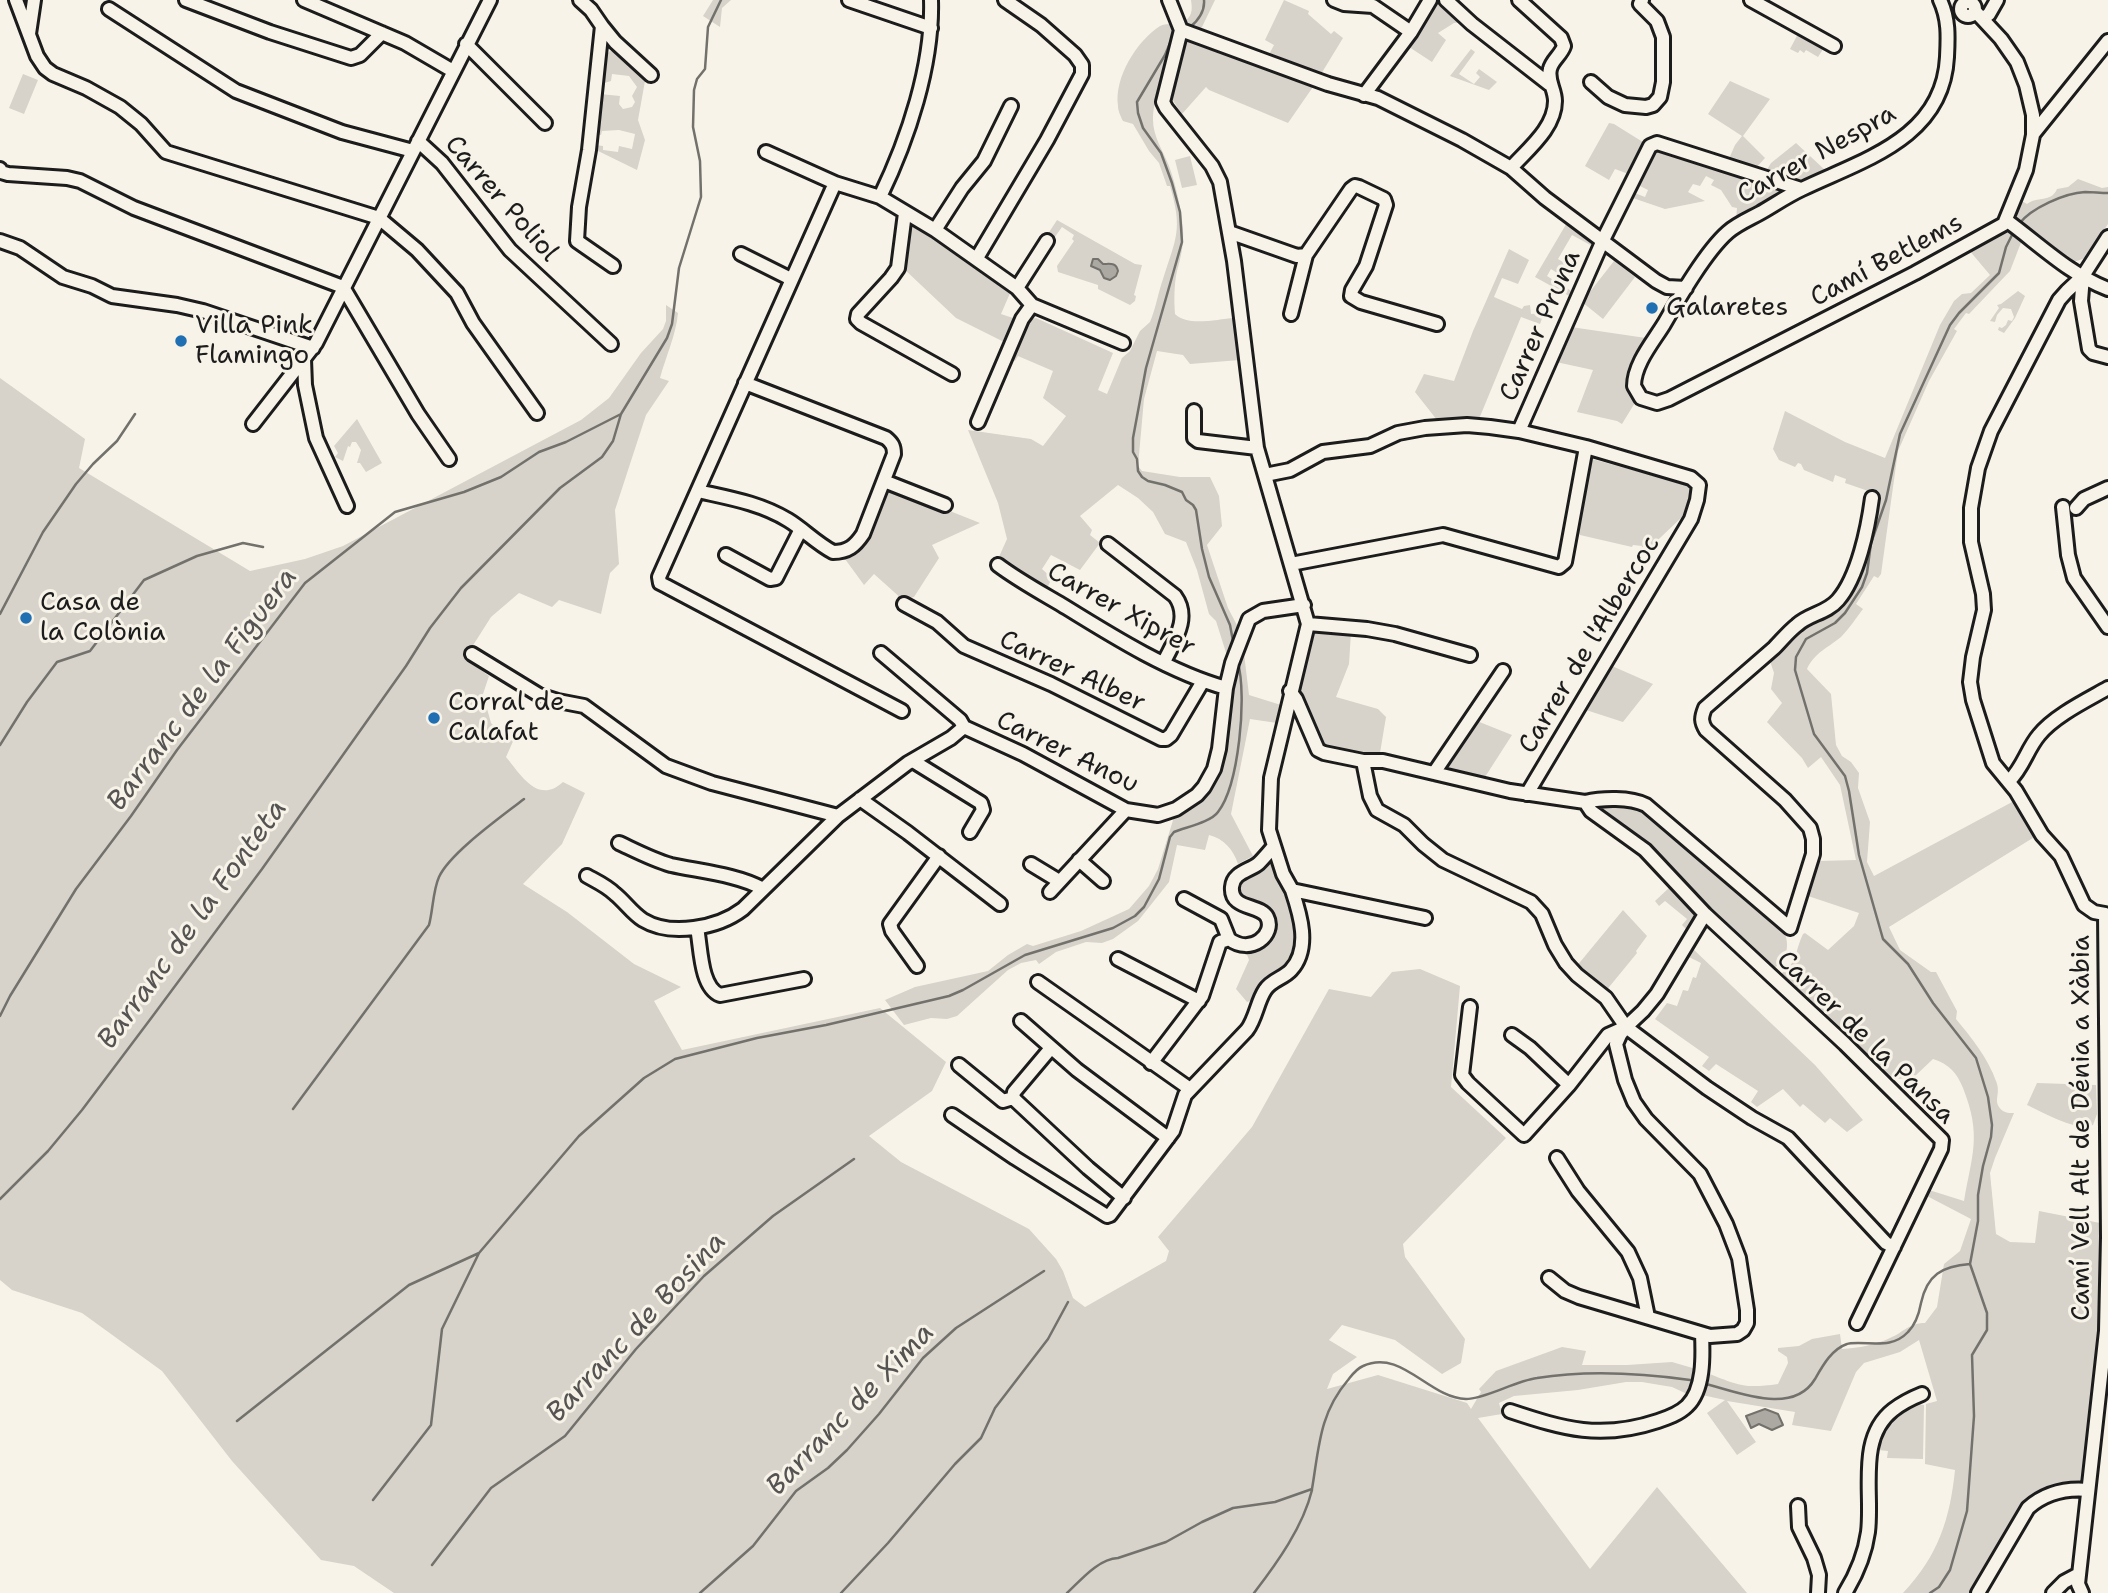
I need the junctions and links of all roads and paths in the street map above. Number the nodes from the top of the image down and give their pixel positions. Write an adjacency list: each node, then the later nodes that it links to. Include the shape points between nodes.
1 (16, 0): 26 (street)
2 (34, 0): 26 (street)
3 (186, 0): 25 (street, via 351,58)
4 (304, 0): 25 (street)
5 (490, 0): 28 (street)
6 (580, 0): 21 (street)
7 (849, 0): 22 (street)
8 (931, 0): 22 (street)
9 (1006, 0): 56 (street, via 1075,55 1082,75)
10 (1169, 0): 23 (street)
11 (1334, 0): 24 (street, via 1373,6)
12 (1430, 0): 24 (street)
13 (1446, 0): 33 (street)
14 (1519, 0): 33 (street, via 1562,40 1563,50 1550,69)
15 (1751, 0): 29 (street)
16 (1997, 0): 20 (street, via 1989,14)
17 (1639, 1): 32 (street, via 1663,37 1660,97 1646,107 1625,105)
18 (1942, 5): 20 (street, via 1962,9 1970,2); 43 (street, Carrer Nespra, via 1948,24 1945,75 1925,116 1905,137 1879,153)
19 (109, 9): 38 (street, via 236,91 342,132)
20 (1980, 14): 37 (street, via 2017,62 2031,103)
21 (602, 26): 31 (street); 57 (street, via 577,237 579,244)
22 (931, 28): 44 (street, via 909,125)
23 (1181, 30): 34 (street); 49 (street, via 1163,102 1217,174)
24 (1411, 32): 34 (street)
25 (382, 33): 30 (street)
26 (29, 34): 46 (street, via 42,64 120,107 169,154)
27 (2108, 41): 37 (street)
28 (466, 44): 30 (street); 36 (street)
29 (1834, 46)
30 (453, 71): 38 (street)
31 (651, 75)
32 (1591, 82)
33 (1549, 84): 40 (street, via 1555,97 1551,119)
34 (1364, 95): 40 (street, via 1422,119)
35 (1011, 106): 48 (street, via 984,161)
36 (545, 123)
37 (2033, 135): 47 (street, via 2026,170)
38 (416, 146): 46 (street); 69 (street, Carrer Poliol, via 442,163 510,250)
39 (766, 152): 42 (street)
40 (1511, 168): 51 (street)
41 (0, 169): 61 (street, via 8,174 74,179 140,211)
42 (835, 183): 44 (street); 59 (street)
43 (1801, 190): 51 (street, Carrer Pruna, via 1654,144); 63 (street, Carrer Nespra, via 1728,232)
44 (880, 197): 45 (street)
45 (905, 213): 48 (street); 74 (street, via 898,268 857,319)
46 (379, 218): 61 (street); 77 (street, via 457,293)
47 (2006, 220): 58 (street, via 2059,263); 66 (street, Camí Betlems, via 2001,227 1914,273 1669,399 1653,402 1637,393 1634,378)
48 (935, 230): 56 (street)
49 (1229, 232): 55 (street, via 1297,256); 81 (street)
50 (2108, 237): 58 (street, Camí Vell Alt de Dénia a Xàbia)
51 (1603, 240): 60 (street); 80 (street, Carrer Pruna)
52 (0, 241): 71 (street, via 20,247 63,277 112,296 212,313)
53 (1047, 241): 62 (street)
54 (741, 254): 59 (street)
55 (1306, 255): 67 (street); 68 (street, via 1354,186 1384,199 1366,266 1351,296)
56 (977, 258): 62 (street)
57 (613, 266)
58 (2083, 276): 64 (street); 72 (street, via 2081,301 2089,349); 116 (street, Camí Vell Alt de Dénia a Xàbia, via 2059,300 1991,430 1971,508 1971,542 1984,610 1971,688 1990,755)
59 (791, 279): 75 (street)
60 (1656, 281): 63 (street); 66 (street)
61 (342, 287): 71 (street); 83 (street)
62 (1017, 288): 65 (street)
63 (1686, 288): 66 (street, Camí Betlems)
64 (2108, 289)
65 (1032, 305): 70 (street); 78 (street)
66 (1673, 308)
67 (1291, 314)
68 (1437, 324)
69 (611, 344)
70 (1123, 344)
71 (313, 348): 73 (street)
72 (2108, 357)
73 (304, 359): 79 (street); 90 (street, via 316,438)
74 (952, 374)
75 (745, 383): 85 (street, via 886,438 894,450); 87 (street)
76 (1194, 411): 81 (street, via 1198,442)
77 (537, 413)
78 (978, 422)
79 (253, 424)
80 (1520, 431): 82 (street); 84 (street, via 1480,426 1398,432 1370,446 1323,452 1290,470)
81 (1257, 447): 84 (street)
82 (1586, 447): 96 (street, via 1565,562 1559,567 1443,535); 117 (street, Carrer de l'Albercoc, via 1696,481 1700,491 1691,519)
83 (449, 459)
84 (1265, 475): 96 (street)
85 (884, 481): 89 (street); 93 (street, via 856,545 833,552)
86 (2108, 488): 92 (street)
87 (698, 491): 93 (street, via 754,504); 111 (street, via 660,583)
88 (1872, 498): 119 (street, Carrer de la Pansa, via 1853,573 1836,602 1798,623 1702,715 1706,730 1810,828 1813,854 1790,928 1646,805)
89 (945, 505)
90 (347, 506)
91 (2063, 507): 101 (street, via 2074,578)
92 (2076, 508)
93 (801, 529): 95 (street, via 776,578)
94 (1108, 544): 105 (street, via 1175,596 1182,608 1181,627)
95 (726, 555)
96 (1291, 564): 99 (street)
97 (998, 565): 105 (street, Carrer Xiprer)
98 (904, 604): 107 (street, Carrer Alber, via 937,622 964,646 1161,739 1171,735)
99 (1304, 605): 100 (street); 108 (street, Carrer Anou, via 1264,611 1249,619)
100 (1308, 624): 104 (street, via 1395,634); 110 (street)
101 (2108, 627)
102 (881, 653): 112 (street, Carrer Anou)
103 (472, 654): 121 (street, via 539,695 584,706 666,766)
104 (1469, 655)
105 (1164, 663): 107 (street, Carrer Xiprer)
106 (1503, 671): 115 (street)
107 (1203, 681): 108 (street, Carrer Xiprer)
108 (1226, 688): 120 (street, Carrer Anou, via 1217,760 1204,787 1190,801 1158,815)
109 (2108, 688): 116 (street, via 2045,728)
110 (1290, 691): 114 (street, Carrer de la Pansa, via 1318,750); 124 (street, via 1271,778 1269,824)
111 (902, 711)
112 (964, 727): 113 (street, Carrer Anou); 120 (street, Carrer Anou)
113 (913, 761): 118 (street, Carrer Anou); 122 (street, via 981,803 983,810)
114 (1363, 761): 115 (street, Carrer de la Pansa); 146 (street, via 1377,810 1404,825 1443,860 1531,902 1542,914 1566,963 1606,998)
115 (1434, 773): 117 (street, Carrer de la Pansa)
116 (2009, 780): 135 (street, Camí Vell Alt de Dénia a Xàbia, via 2042,835 2061,856 2084,905)
117 (1527, 794): 119 (street, Carrer de la Pansa)
118 (860, 799): 121 (street, Carrer Anou); 125 (street)
119 (1585, 802): 134 (street, Carrer de la Pansa, via 1645,850)
120 (1126, 810): 126 (street)
121 (838, 816): 130 (street, Carrer Anou)
122 (970, 832)
123 (619, 843): 130 (street, via 661,862)
124 (1274, 846): 131 (street); 138 (street, via 1258,864 1236,877 1232,887 1238,901 1263,913 1267,929 1253,945)
125 (939, 856): 133 (street); 140 (street, via 890,924)
126 (1079, 860): 127 (street, via 1055,886); 129 (street)
127 (1031, 864)
128 (587, 876): 137 (street, Carrer Anou, via 646,922)
129 (1103, 881)
130 (763, 889): 137 (street, Carrer Anou, via 732,918)
131 (1292, 890): 136 (street); 152 (street, via 1302,932 1296,962 1267,987 1247,1030)
132 (1184, 899): 138 (street, via 1221,919)
133 (1000, 904)
134 (1705, 914): 146 (street, via 1657,994); 158 (street, Carrer de la Pansa, via 1942,1140)
135 (2106, 914): 165 (street, Camí Vell Alt de Dénia a Xàbia, via 2106,1331)
136 (1425, 918)
137 (697, 928): 141 (street, via 705,975 716,994)
138 (1229, 939): 143 (street, via 1220,942)
139 (1118, 959): 143 (street)
140 (917, 966)
141 (804, 979)
142 (1038, 982): 149 (street)
143 (1199, 1001): 149 (street)
144 (1470, 1007): 151 (street, via 1462,1075 1524,1135)
145 (1021, 1021): 148 (street)
146 (1626, 1027): 151 (street, via 1608,1035); 158 (street, via 1707,1088 1788,1138); 162 (street, via 1616,1044 1631,1096 1646,1119 1700,1174 1739,1258 1747,1310 1745,1328 1726,1336)
147 (1512, 1035): 151 (street)
148 (1051, 1048): 153 (street); 155 (street)
149 (1151, 1063): 152 (street)
150 (959, 1065): 153 (street, via 1003,1101)
151 (1569, 1085)
152 (1190, 1089): 155 (street)
153 (1013, 1098): 157 (street)
154 (952, 1115): 157 (street, via 1107,1216)
155 (1168, 1138): 157 (street)
156 (1557, 1158): 160 (street, via 1628,1252 1640,1278)
157 (1124, 1198)
158 (1894, 1247): 161 (street, Carrer de la Pansa)
159 (1549, 1278): 160 (street, via 1571,1294)
160 (1648, 1317): 162 (street)
161 (1857, 1323)
162 (1702, 1334): 164 (street, via 1702,1369 1688,1406 1663,1419 1600,1432 1555,1426)
163 (1922, 1394): 169 (street, via 1894,1409 1875,1433 1867,1539)
164 (1510, 1411)
165 (2088, 1490): 167 (street, Camí Vell Alt de Dénia a Xàbia); 170 (street, via 2054,1493 2028,1508)
166 (1798, 1506): 168 (street, via 1799,1527 1819,1575)
167 (2079, 1574): 171 (street); 172 (street, Camí Vell Alt de Dénia a Xàbia)
168 (1818, 1593)
169 (1845, 1593)
170 (1978, 1593)
171 (2053, 1593)
172 (2082, 1593)

